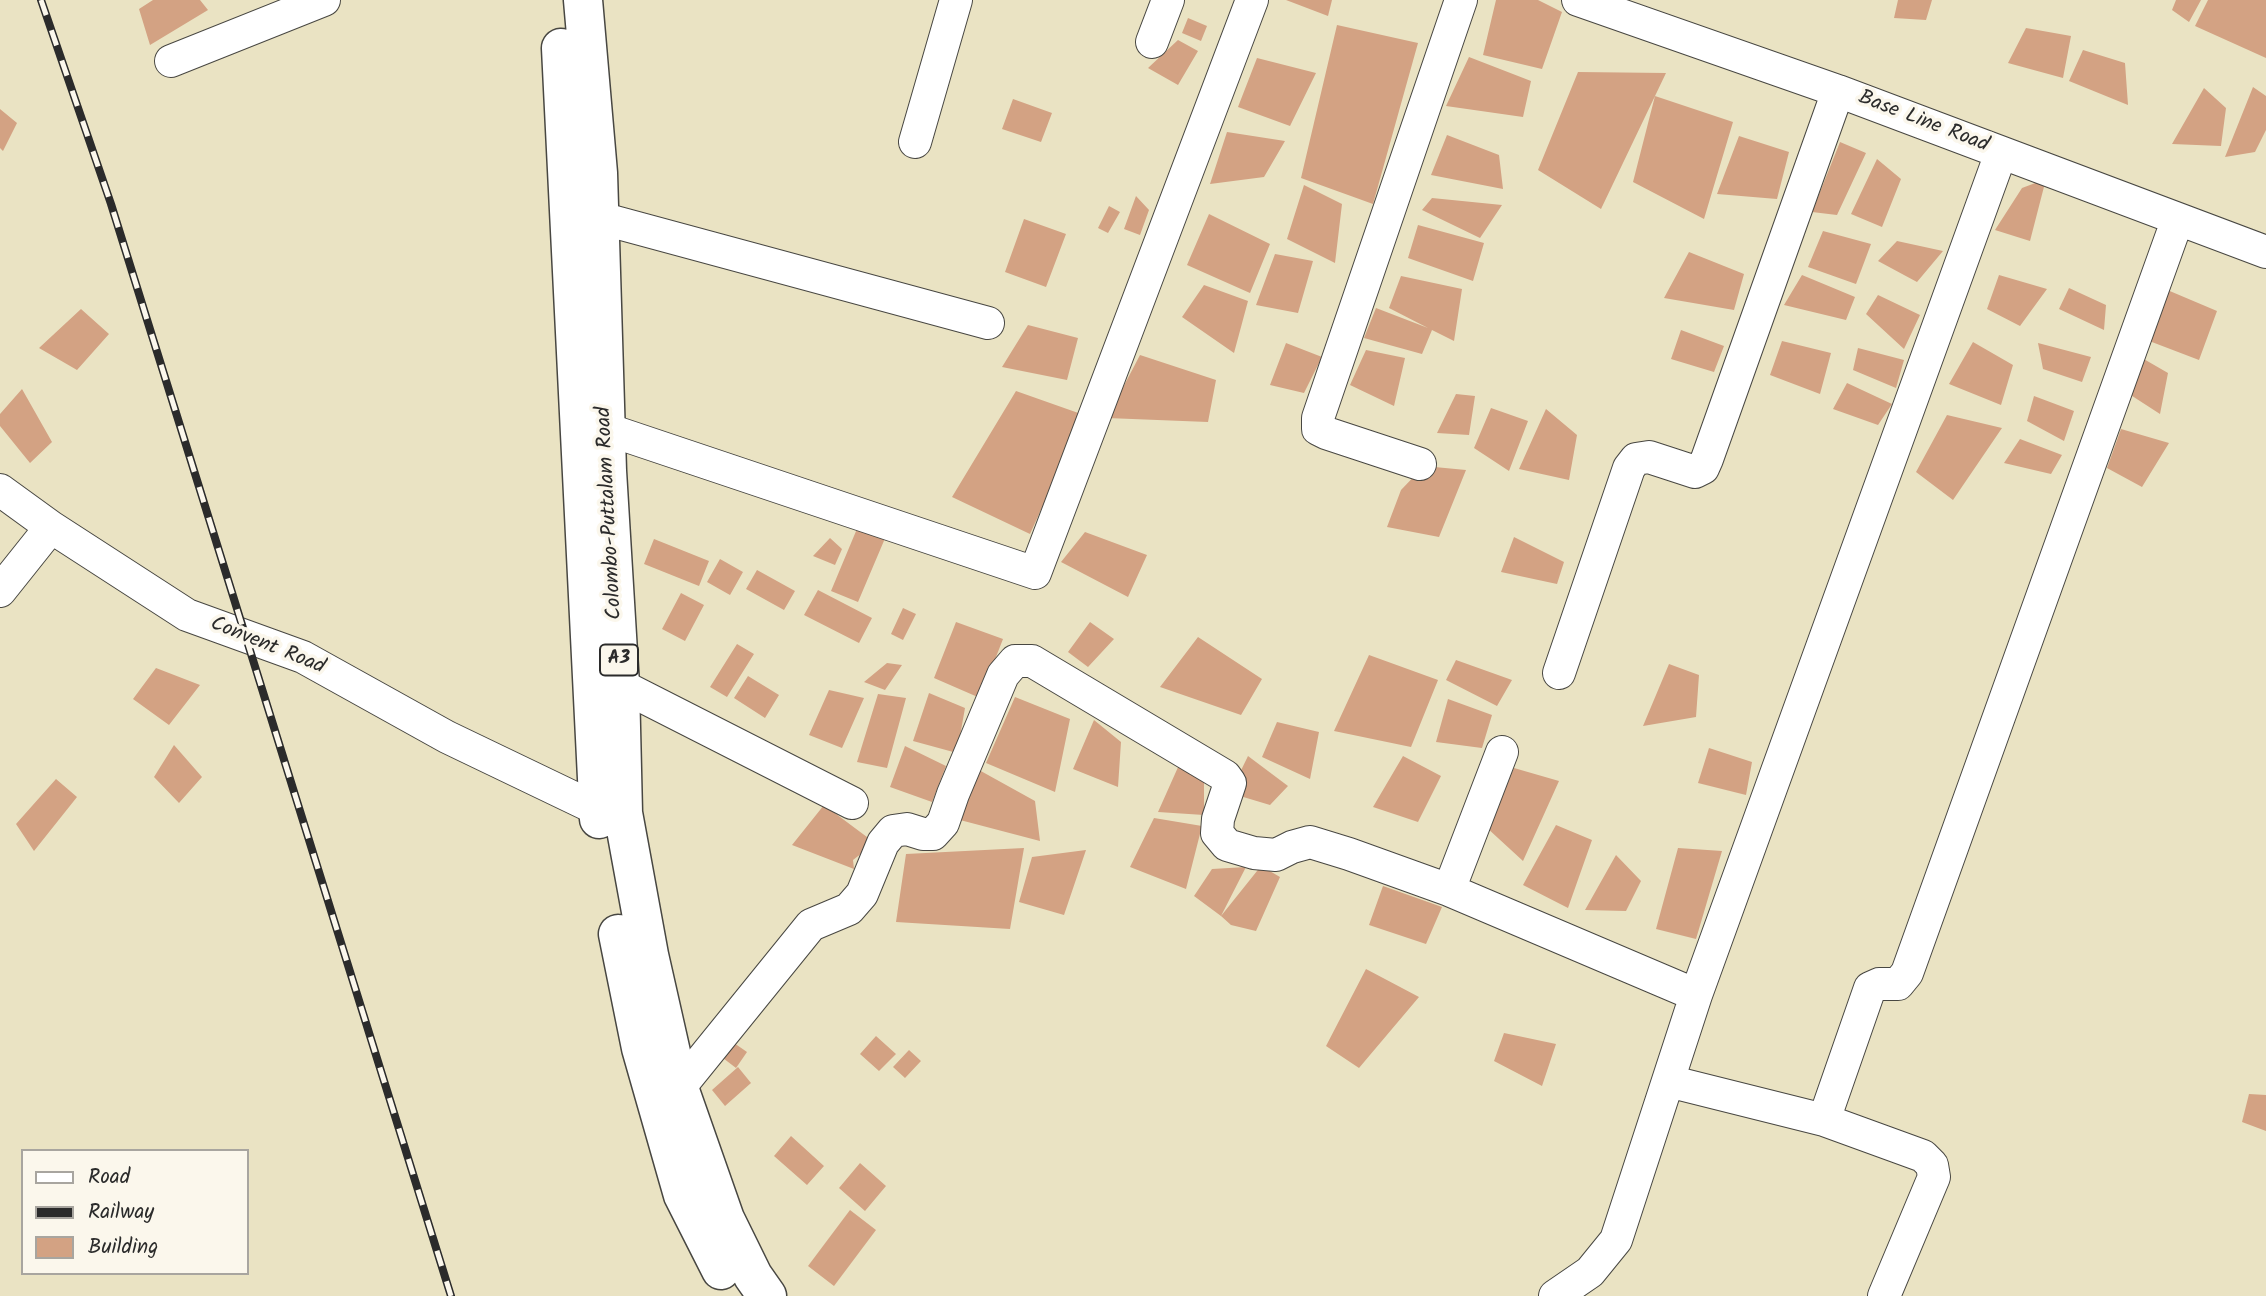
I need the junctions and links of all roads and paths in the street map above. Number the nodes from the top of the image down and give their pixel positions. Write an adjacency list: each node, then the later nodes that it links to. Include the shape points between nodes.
1 (324, 0): 10 (street)
2 (556, 0): 27 (highway, Colombo-Puttalam Road / A3)
3 (583, 0): 14 (highway, Colombo-Puttalam Road / A3)
4 (956, 0): 12 (street)
5 (1168, 0): 9 (street)
6 (1252, 0): 18 (street, via 1035,573)
7 (1461, 0): 19 (street, via 1318,418 1318,429 1326,433)
8 (1578, 0): 11 (street, Base Line Road)
9 (1152, 42)
10 (171, 61)
11 (1838, 91): 13 (street, Base Line Road); 23 (street, via 1703,468 1695,472 1649,457 1636,459 1629,468)
12 (915, 142)
13 (2001, 153): 15 (street, Base Line Road); 29 (street)
14 (600, 218): 17 (street); 18 (highway, Colombo-Puttalam Road / A3)
15 (2177, 220): 16 (street, Base Line Road); 32 (street, via 1907,972 1898,984 1870,988)
16 (2266, 252)
17 (988, 323)
18 (606, 429): 24 (highway, Colombo-Puttalam Road / A3)
19 (1420, 464)
20 (0, 491): 21 (street, Convent Road)
21 (51, 527): 22 (street); 27 (street, Convent Road, via 187,615 303,657 447,737)
22 (0, 591)
23 (1559, 673)
24 (620, 685): 26 (street); 27 (highway, Colombo-Puttalam Road / A3)
25 (1502, 752): 28 (street)
26 (852, 803)
27 (610, 811): 31 (highway, Colombo-Puttalam Road / A3, via 634,1013)
28 (1449, 890): 29 (street); 31 (street, via 1310,842 1276,855 1227,845 1217,833 1230,783 1224,776 1032,661 1015,661 1003,675 943,823 933,834 893,831 883,843 862,894 849,909 811,925)
29 (1696, 995): 30 (street)
30 (1668, 1081): 32 (street); 35 (street, via 1616,1240 1590,1272)
31 (668, 1098): 33 (highway, Colombo-Puttalam Road / A3, via 683,1195); 34 (highway, Colombo-Puttalam Road / A3, via 753,1276)
32 (1824, 1120): 36 (street, via 1923,1156 1932,1164 1934,1177)
33 (736, 1296)
34 (767, 1296)
35 (1555, 1296)
36 (1884, 1296)

